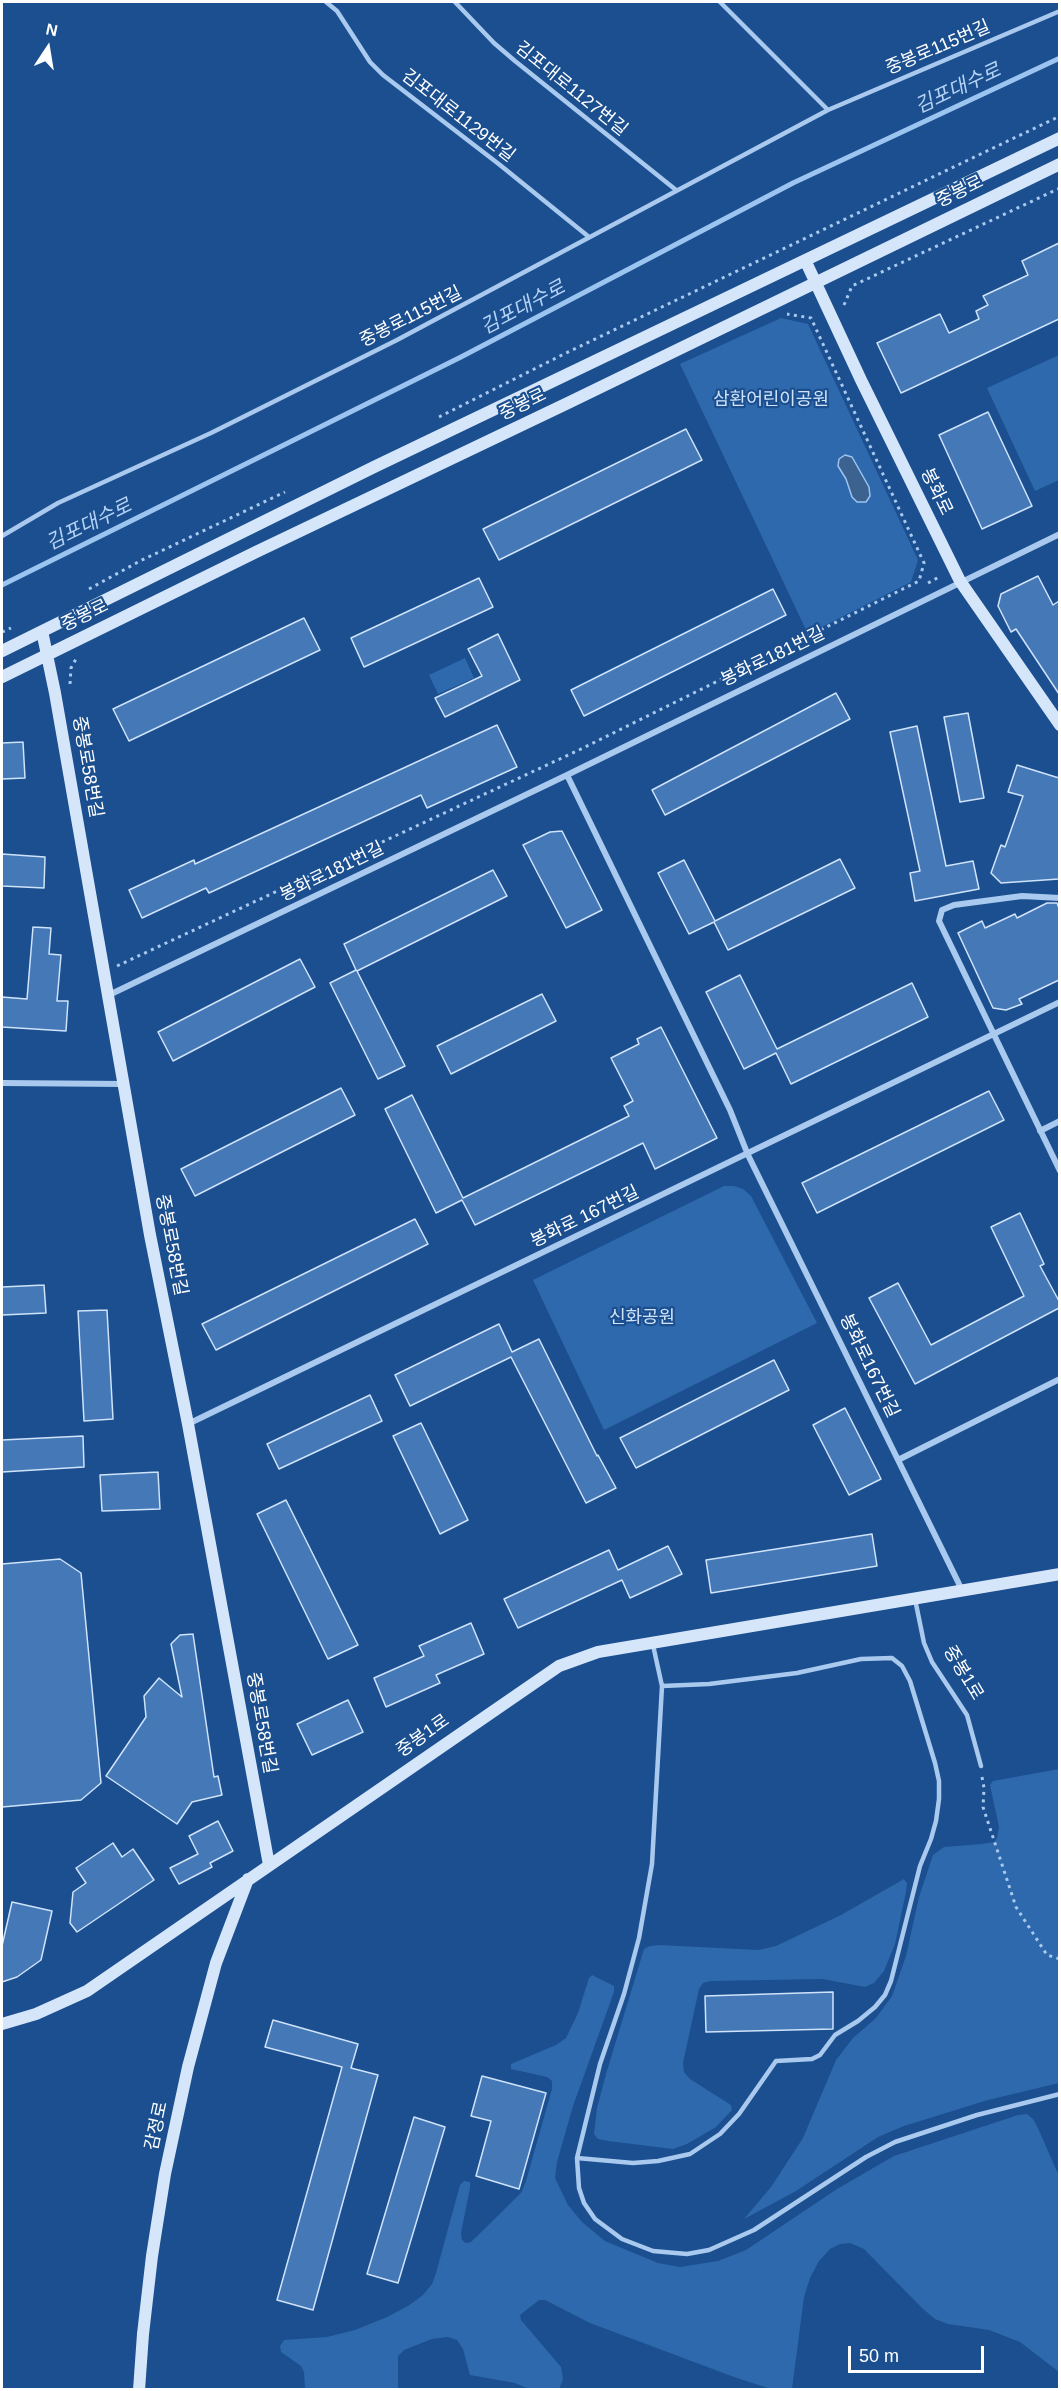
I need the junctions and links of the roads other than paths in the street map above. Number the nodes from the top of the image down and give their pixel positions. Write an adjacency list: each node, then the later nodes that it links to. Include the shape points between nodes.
1 (326, 2): 9 (lane, 김포대로1129번길, via 337,11 383,75)
2 (455, 2): 8 (lane, 김포대로1127번길, via 508,55)
3 (720, 2): 5 (lane)
4 (1059, 12): 5 (lane, 중봉로115번길)
5 (828, 110): 8 (lane, 중봉로115번길)
6 (1059, 138): 10 (street, 중봉로)
7 (1059, 164): 11 (street, 중봉로)
8 (676, 190): 9 (lane, 중봉로115번길)
9 (589, 237): 13 (lane, 중봉로115번길, via 306,387 58,503)
10 (806, 262): 11 (street, 봉화로); 15 (street, 중봉로, via 374,467)
11 (816, 282): 14 (street, 봉화로); 17 (street, 중봉로)
12 (1059, 534): 14 (street, 봉화로181번길)
13 (2, 536)
14 (960, 581): 19 (street, 봉화로); 20 (street, 봉화로181번길)
15 (42, 631): 16 (street, 중봉로); 17 (street, 중봉로58번길)
16 (2, 651)
17 (48, 654): 18 (street, 중봉로); 22 (street, 중봉로58번길)
18 (2, 677)
19 (1059, 725)
20 (567, 775): 22 (street, 봉화로181번길); 29 (street, via 730,1110)
21 (1059, 898): 24 (street, via 1022,896 980,901 954,905 939,915 944,934)
22 (109, 995): 26 (street, 중봉로58번길)
23 (1059, 1002): 24 (street, 봉화로 167번길)
24 (993, 1034): 28 (street); 29 (street, 봉화로 167번길)
25 (2, 1083): 26 (street)
26 (125, 1084): 32 (street, 중봉로58번길)
27 (1059, 1121): 28 (street)
28 (1040, 1131): 30 (street)
29 (748, 1155): 32 (street, 봉화로 167번길); 33 (street, 봉화로167번길)
30 (1059, 1171)
31 (1059, 1378): 33 (street)
32 (188, 1424): 40 (street, 중봉로58번길)
33 (898, 1460): 35 (street, 봉화로167번길)
34 (1059, 1574): 35 (street, 중봉1로)
35 (963, 1591): 36 (street, 중봉1로)
36 (915, 1599): 37 (street, 중봉1로); 39 (lane, 중봉1로, via 924,1643 967,1715)
37 (653, 1644): 38 (lane); 40 (street, 중봉1로, via 598,1652 543,1675)
38 (662, 1686): 44 (lane, via 652,1864 646,1904); 44 (lane, via 709,1684 797,1673 861,1659 892,1658 902,1665 910,1681 935,1763 939,1781 936,1821 920,1866 891,1982 875,2007 835,2035 820,2055 776,2061 739,2114 720,2134 690,2154 633,2163)
39 (981, 1766)
40 (269, 1865): 41 (street, 중봉1로)
41 (249, 1878): 42 (street, 중봉1로, via 87,1990 44,2011); 45 (street, 감정로, via 216,1964 188,2067 165,2175 152,2256)
42 (2, 2024)
43 (1059, 2094): 44 (lane, via 895,2142 754,2230 709,2250 687,2254 645,2248 606,2229 584,2203)
44 (577, 2158)
45 (140, 2390)

